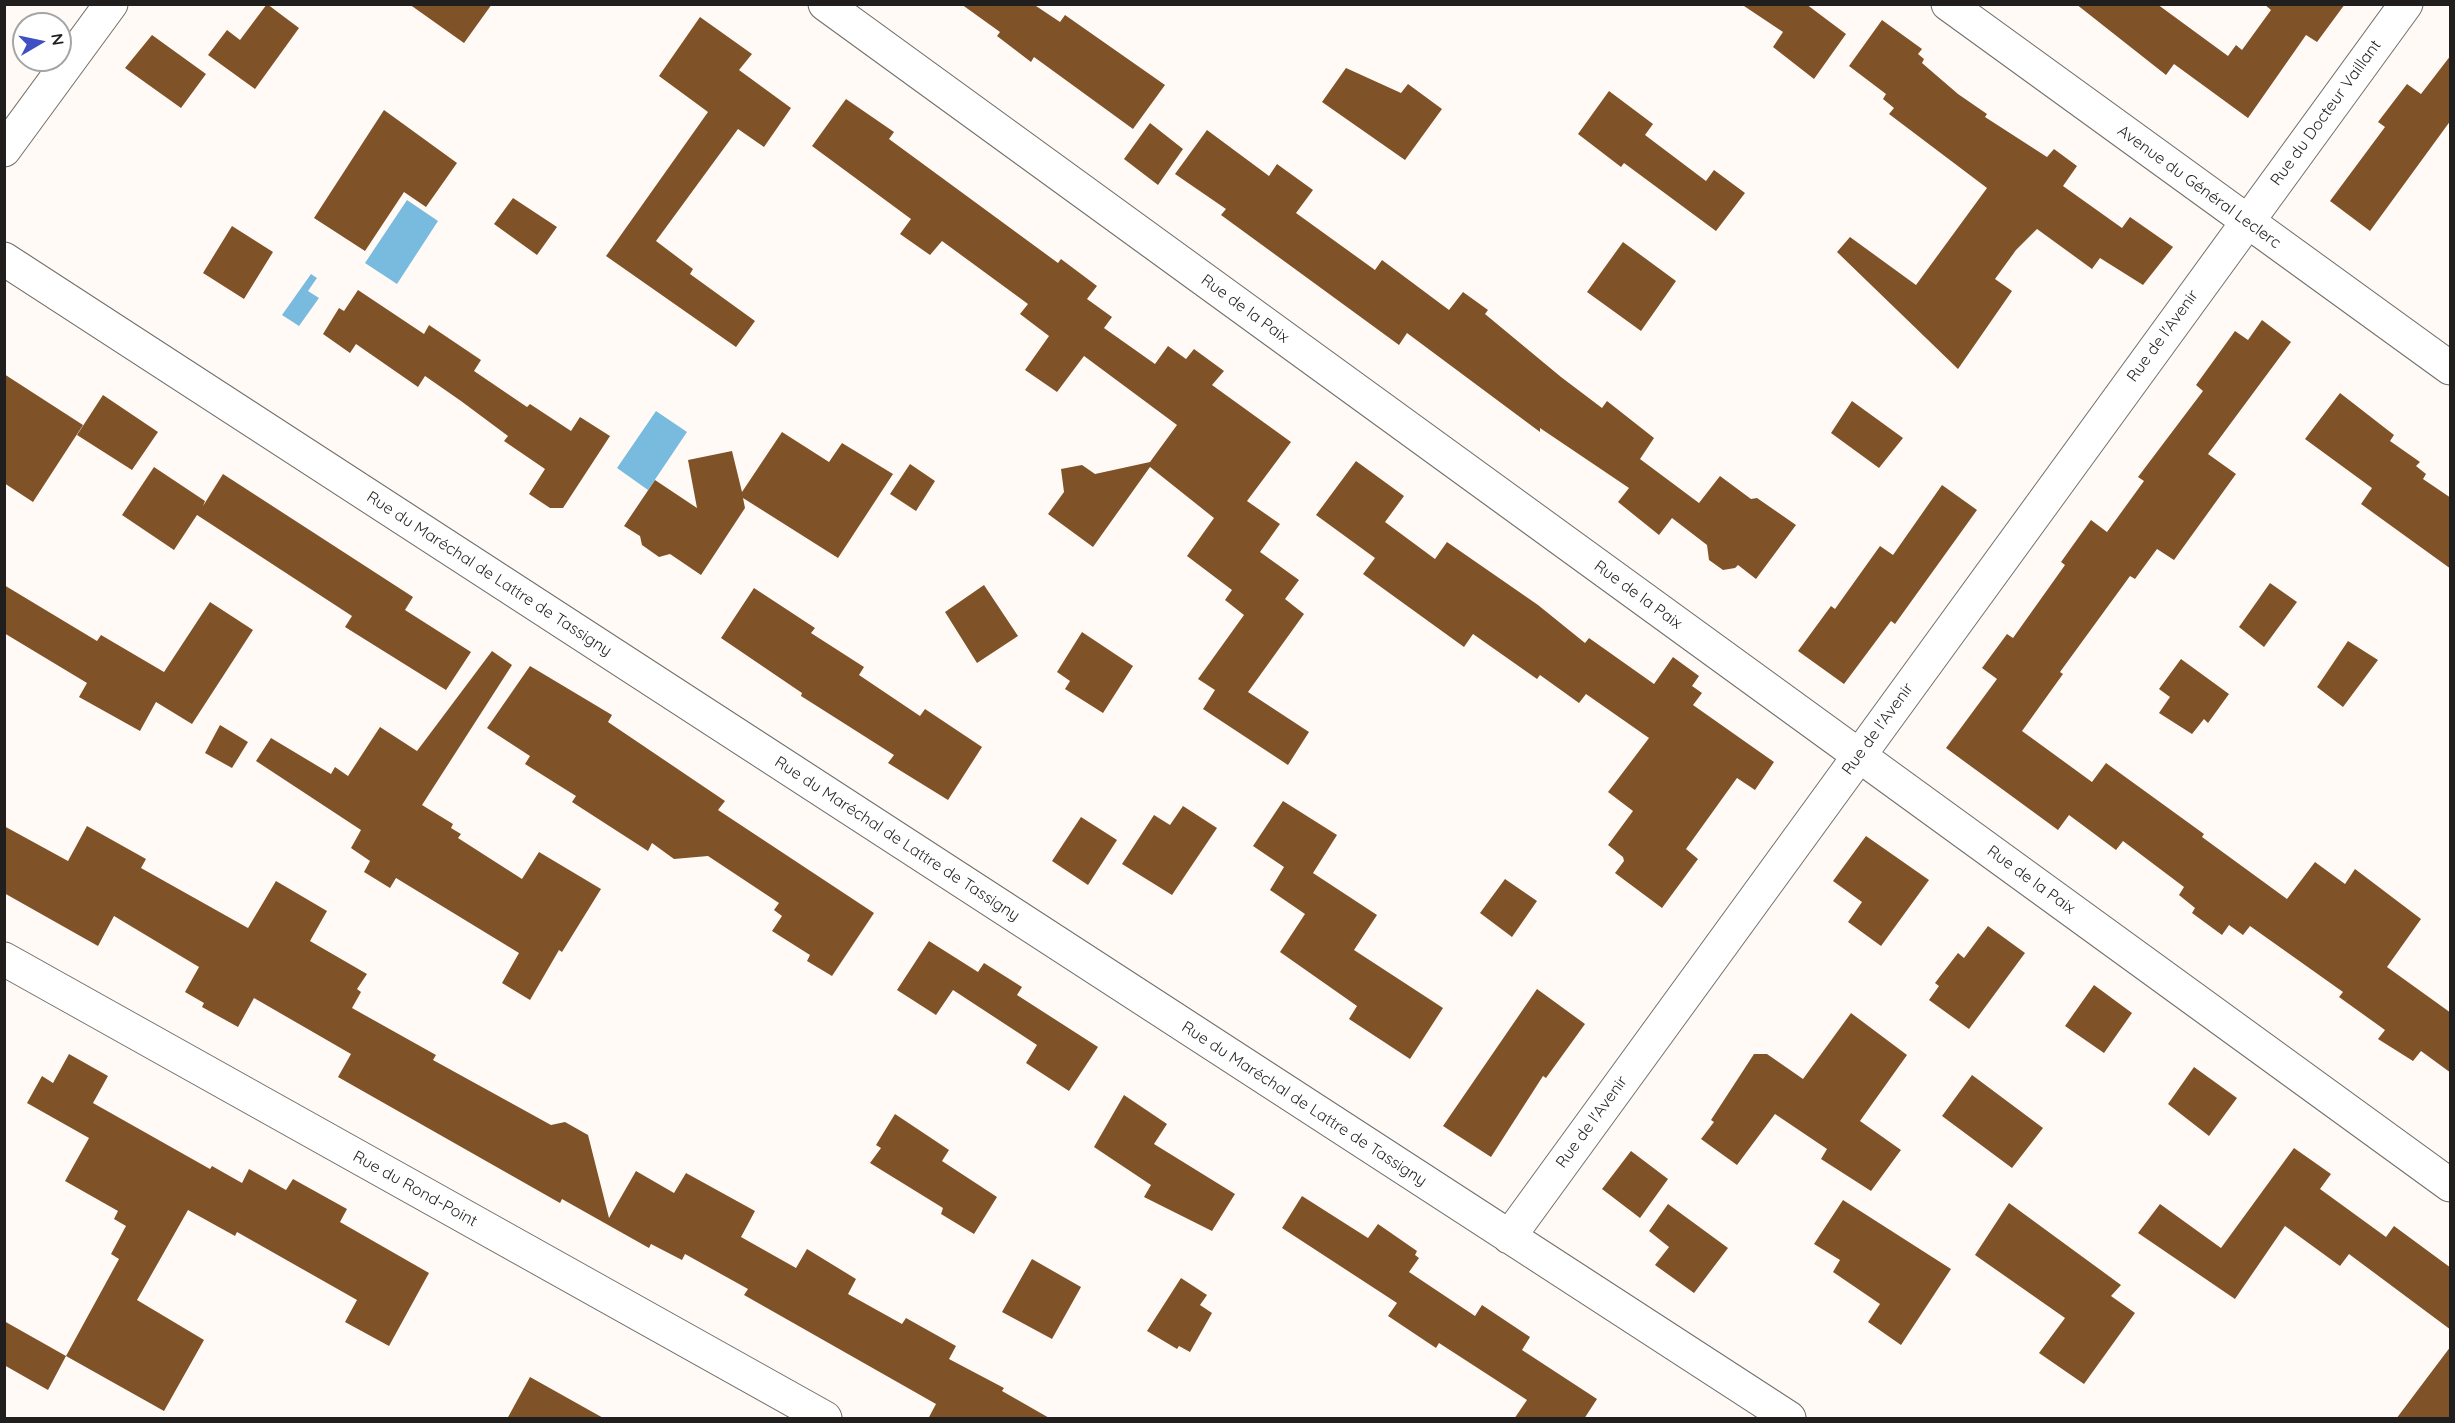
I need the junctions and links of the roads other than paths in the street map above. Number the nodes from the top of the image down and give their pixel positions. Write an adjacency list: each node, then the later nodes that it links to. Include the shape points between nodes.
1 (111, 4): 5 (street)
2 (825, 4): 9 (street, Rue de la Paix)
3 (1948, 4): 6 (street, Avenue du Général Leclerc)
4 (2406, 4): 6 (street, Rue du Docteur Vaillant)
5 (4, 150)
6 (2246, 221): 8 (street, Avenue du Général Leclerc); 9 (street, Rue de l'Avenir)
7 (4, 259): 12 (street, Rue du Maréchal de Lattre de Tassigny)
8 (2451, 368)
9 (1859, 756): 11 (street, Rue de la Paix); 12 (street, Rue de l'Avenir)
10 (4, 959): 13 (street, Rue du Rond-Point)
11 (2451, 1185)
12 (1509, 1237): 14 (street, Rue du Maréchal de Lattre de Tassigny)
13 (825, 1419)
14 (1789, 1419)

